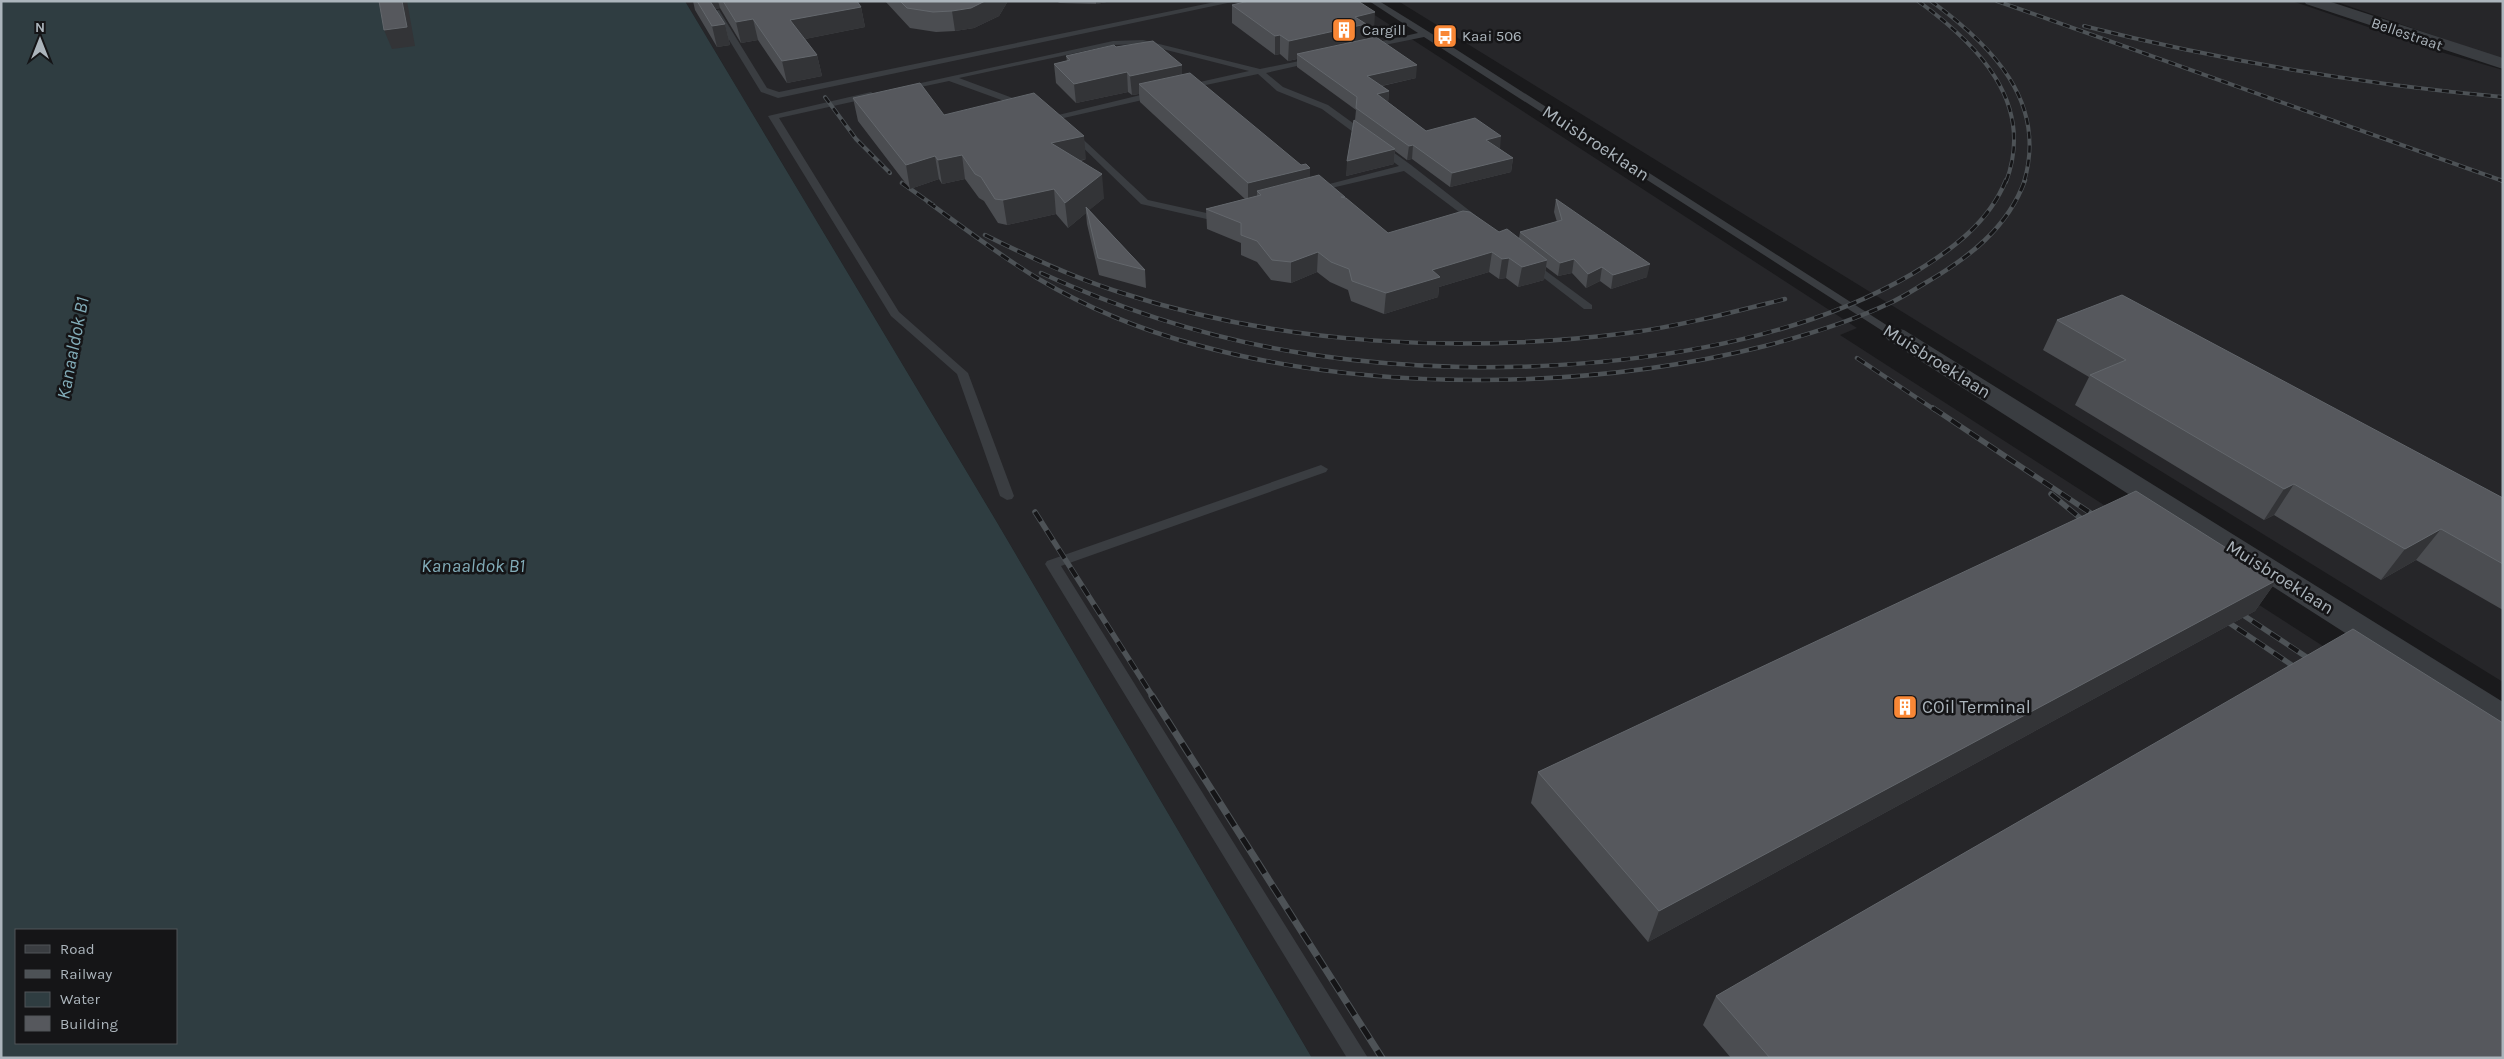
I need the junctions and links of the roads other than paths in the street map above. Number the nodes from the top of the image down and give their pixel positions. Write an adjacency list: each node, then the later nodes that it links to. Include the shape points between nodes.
1 (1233, 1): 4 (lane, via 778,95 764,90)
2 (1373, 1): 5 (lane, Muisbroeklaan)
3 (2312, 1): 8 (street, Bellestraat)
4 (713, 7)
5 (1426, 34): 6 (lane); 20 (lane, Muisbroeklaan)
6 (1354, 50)
7 (1326, 57): 9 (lane)
8 (2503, 64)
9 (1259, 72): 10 (lane, via 1157,45 1128,41); 11 (lane); 14 (lane, via 1280,88 1325,107)
10 (949, 78): 13 (lane); 22 (lane, via 772,116 895,314 962,373)
11 (1172, 91)
12 (1162, 93): 13 (lane)
13 (1046, 113): 16 (lane, via 1145,202 1211,217)
14 (1408, 166): 15 (lane); 17 (lane)
15 (1304, 193)
16 (1230, 212)
17 (1486, 228)
18 (1525, 258): 19 (lane)
19 (1588, 307)
20 (1896, 335): 23 (street, Muisbroeklaan)
21 (1321, 469): 24 (lane, via 1052,564)
22 (1007, 496)
23 (2503, 718)
24 (1358, 1058)

